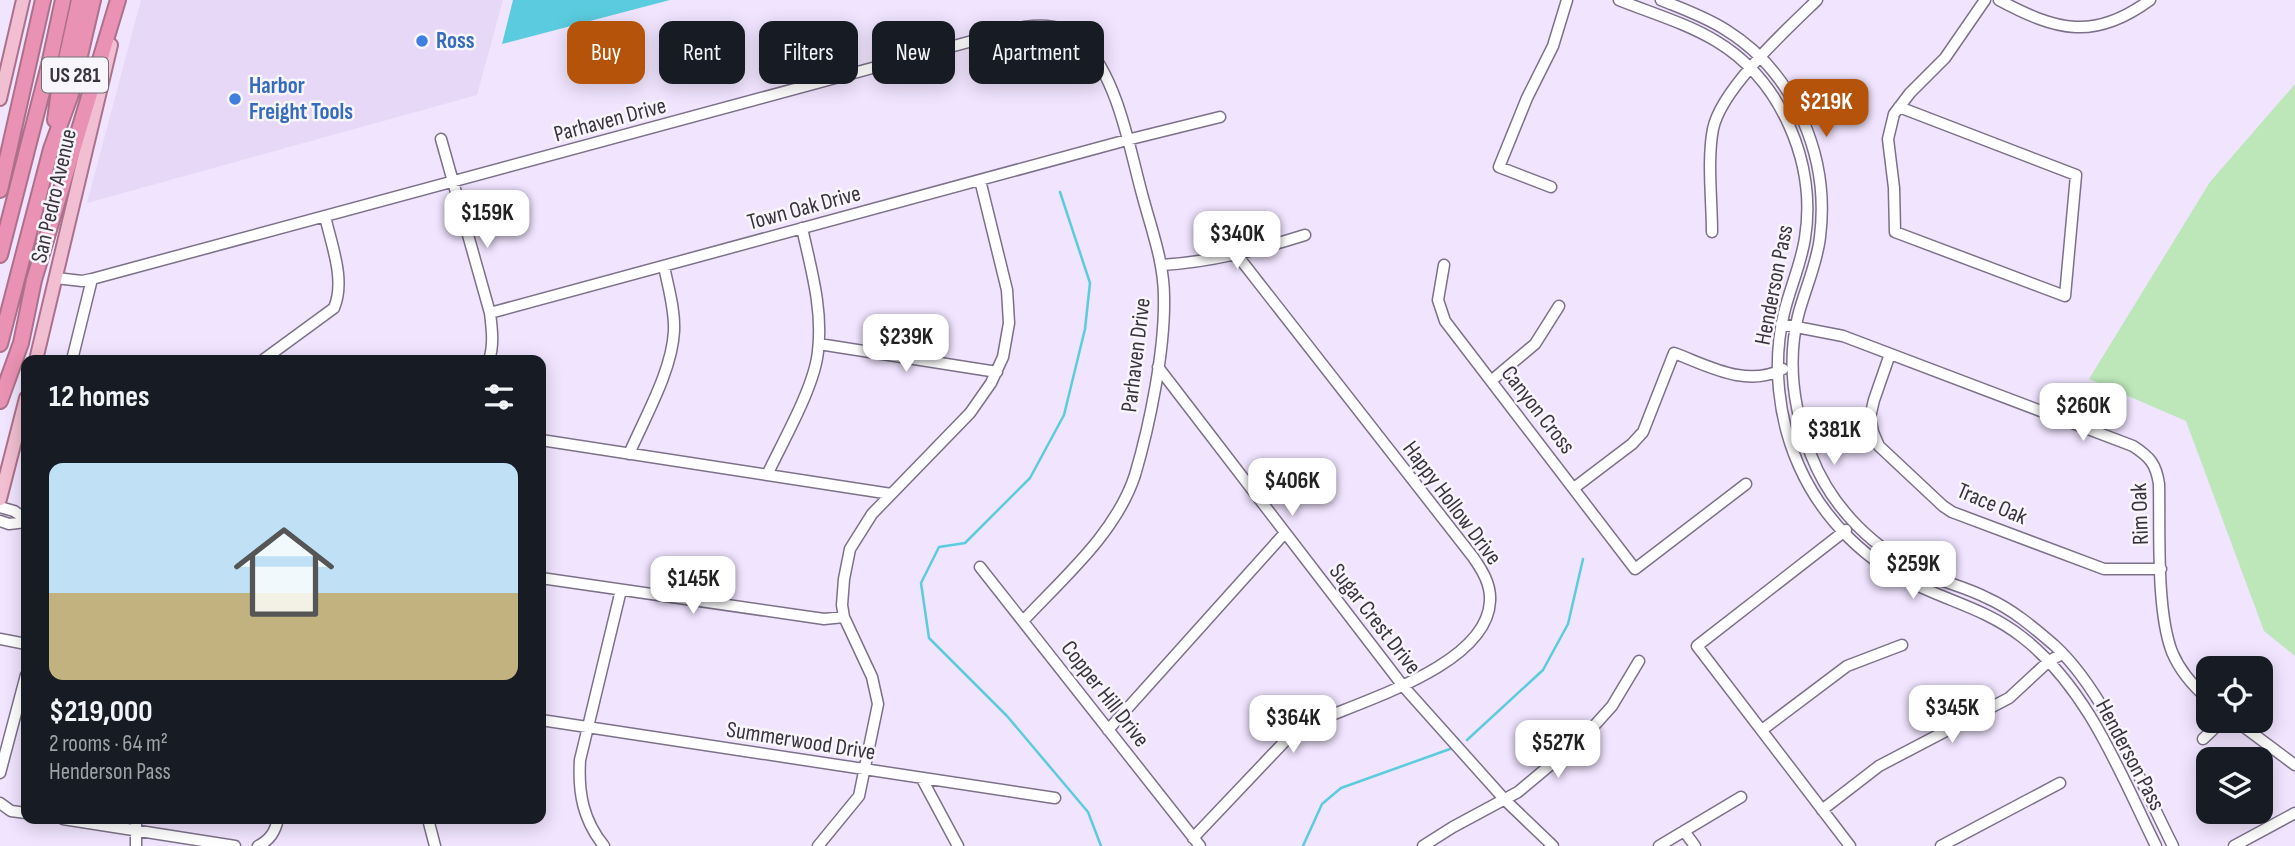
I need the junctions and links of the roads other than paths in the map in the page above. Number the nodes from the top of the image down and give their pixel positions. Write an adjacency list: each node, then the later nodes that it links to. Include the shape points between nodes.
1 (23, 0): 14 (main road)
2 (43, 0): 26 (highway)
3 (63, 0): 31 (highway, US 281)
4 (79, 0): 22 (highway)
5 (93, 0): 22 (highway, US 281, via 71,94)
6 (120, 0): 36 (main road, San Pedro Avenue); 54 (highway)
7 (1567, 0): 25 (street, via 1553,46 1499,167)
8 (1619, 0): 16 (street, Henderson Pass, via 1700,33)
9 (1661, 0): 15 (street, Henderson Pass, via 1727,30)
10 (1985, 0): 18 (street, via 1945,58)
11 (1999, 0): 12 (street, via 2047,23 2081,27 2115,20)
12 (2150, 0)
13 (1811, 2): 15 (street)
14 (5, 54): 17 (main road)
15 (1760, 57): 16 (street); 41 (street, Henderson Pass, via 1789,92 1820,174 1820,238)
16 (1751, 69): 29 (street, via 1724,103 1714,126); 40 (street, Henderson Pass, via 1776,99 1805,176 1805,236)
17 (0, 99)
18 (1899, 107): 18 (street, via 2076,175 2065,296 1895,232 1888,139)
19 (1220, 117): 21 (street, Town Oak Drive)
20 (440, 139): 24 (street)
21 (1127, 140): 23 (street, Town Oak Drive); 24 (street, Parhaven Drive, via 1118,105 1082,41 1061,28 1037,25); 33 (street, Parhaven Drive)
22 (51, 149): 42 (highway, US 281)
23 (980, 180): 28 (street, Town Oak Drive); 51 (street, via 1007,290 1009,323)
24 (452, 183): 27 (street, Parhaven Drive); 39 (street)
25 (1551, 187)
26 (0, 190)
27 (325, 216): 37 (street, Parhaven Drive); 47 (street, via 340,284 338,298 334,307)
28 (802, 228): 35 (street, Town Oak Drive); 43 (street, via 816,289)
29 (1712, 232)
30 (1305, 235): 32 (street)
31 (0, 255)
32 (1237, 255): 33 (street); 84 (street, Happy Hollow Drive, via 1473,557 1488,585 1489,610 1466,646)
33 (1161, 265): 50 (street, Parhaven Drive, via 1164,298)
34 (1444, 265): 53 (street, Canyon Cross, via 1438,300 1441,314)
35 (664, 266): 39 (street, Town Oak Drive); 58 (street, via 673,342)
36 (56, 278): 37 (street, Parhaven Drive); 45 (main road, San Pedro Avenue)
37 (92, 279): 46 (street)
38 (1559, 306): 53 (street, via 1535,344)
39 (490, 313): 48 (street)
40 (1781, 324): 41 (street, Rim Oak); 52 (street, Henderson Pass)
41 (1796, 327): 44 (street, Rim Oak); 49 (street, Henderson Pass)
42 (0, 344)
43 (818, 344): 51 (street); 60 (street, via 809,384)
44 (1890, 354): 73 (street, Rim Oak, via 2148,455 2159,484); 73 (street, Trace Oak, via 1870,417 1872,432 1879,446 1943,506 2104,569)
45 (37, 355)
46 (73, 355)
47 (270, 355)
48 (491, 355)
49 (1794, 364): 52 (street); 69 (street, Henderson Pass, via 1794,395 1804,437 1823,480)
50 (1158, 367): 71 (street, Sugar Crest Drive); 77 (street, Parhaven Drive, via 1135,475 1119,510 1099,539)
51 (997, 372): 63 (street, via 970,413)
52 (1778, 372): 62 (street, via 1739,376 1674,352 1643,432); 70 (street, Henderson Pass, via 1779,397 1799,465)
53 (1491, 381): 62 (street, Canyon Cross)
54 (0, 401)
55 (21, 419): 57 (main road)
56 (546, 441): 58 (street)
57 (13, 452): 59 (main road); 64 (main road)
58 (629, 454): 60 (street)
59 (0, 469)
60 (767, 475): 63 (street)
61 (1745, 484): 62 (street, Canyon Cross, via 1635,569)
62 (1574, 488)
63 (891, 494): 76 (street, via 850,549)
64 (0, 499)
65 (0, 507): 66 (street)
66 (21, 516)
67 (0, 521): 68 (street)
68 (21, 521)
69 (1854, 523): 70 (street); 81 (street, Henderson Pass, via 1908,565 2011,611)
70 (1843, 533): 83 (street, Henderson Pass, via 1901,578 1982,611); 90 (street, via 1697,646)
71 (1284, 534): 84 (street, Sugar Crest Drive); 89 (street)
72 (980, 567): 77 (street, Copper Hill Drive)
73 (2161, 569): 85 (street, Rim Oak, via 2165,627 2172,652)
74 (546, 579): 75 (street)
75 (621, 590): 76 (street, via 824,620); 88 (street)
76 (844, 617): 95 (street, via 863,656 878,704)
77 (1023, 621): 89 (street, Copper Hill Drive)
78 (0, 639): 79 (street)
79 (21, 643)
80 (1902, 645): 90 (street, via 1847,666)
81 (2062, 653): 83 (street); 128 (street, Henderson Pass, via 2113,728)
82 (1639, 660): 101 (street, via 1599,722)
83 (2049, 661): 103 (street, via 2009,698 1879,766); 127 (street, Henderson Pass, via 2100,735)
84 (1403, 686): 101 (street, Sugar Crest Drive); 112 (street, Happy Hollow Drive, via 1287,738)
85 (2196, 689)
86 (21, 693): 96 (street)
87 (546, 721): 88 (street, Summerwood Drive)
88 (587, 727): 95 (street, Summerwood Drive); 118 (street, via 580,760 580,796 589,823)
89 (1108, 730): 112 (street, Copper Hill Drive)
90 (1762, 730): 103 (street)
91 (2209, 733): 93 (street)
92 (2252, 733): 94 (street)
93 (2203, 739)
94 (2295, 765)
95 (864, 769): 97 (street, Summerwood Drive); 119 (street, via 857,799)
96 (0, 773)
97 (922, 779): 100 (street, Summerwood Drive); 120 (street)
98 (2060, 783): 126 (street)
99 (1741, 797): 111 (street)
100 (1055, 799)
101 (1505, 800): 121 (street); 122 (street, Sugar Crest Drive)
102 (0, 803): 104 (street)
103 (1822, 810): 125 (street)
104 (21, 812)
105 (2295, 813): 113 (street)
106 (93, 824): 110 (street)
107 (136, 824): 110 (street)
108 (277, 824): 116 (street, via 267,842)
109 (429, 824): 117 (street)
110 (136, 831): 114 (street); 115 (street)
111 (1684, 831): 123 (street); 124 (street)
112 (1196, 842)
113 (2245, 843): 129 (street)
114 (136, 846)
115 (235, 846)
116 (258, 846)
117 (435, 846)
118 (604, 846)
119 (818, 846)
120 (958, 846)
121 (1423, 846)
122 (1553, 846)
123 (1659, 846)
124 (1695, 846)
125 (1850, 846)
126 (1941, 846)
127 (2157, 846)
128 (2173, 846)
129 (2234, 846)

